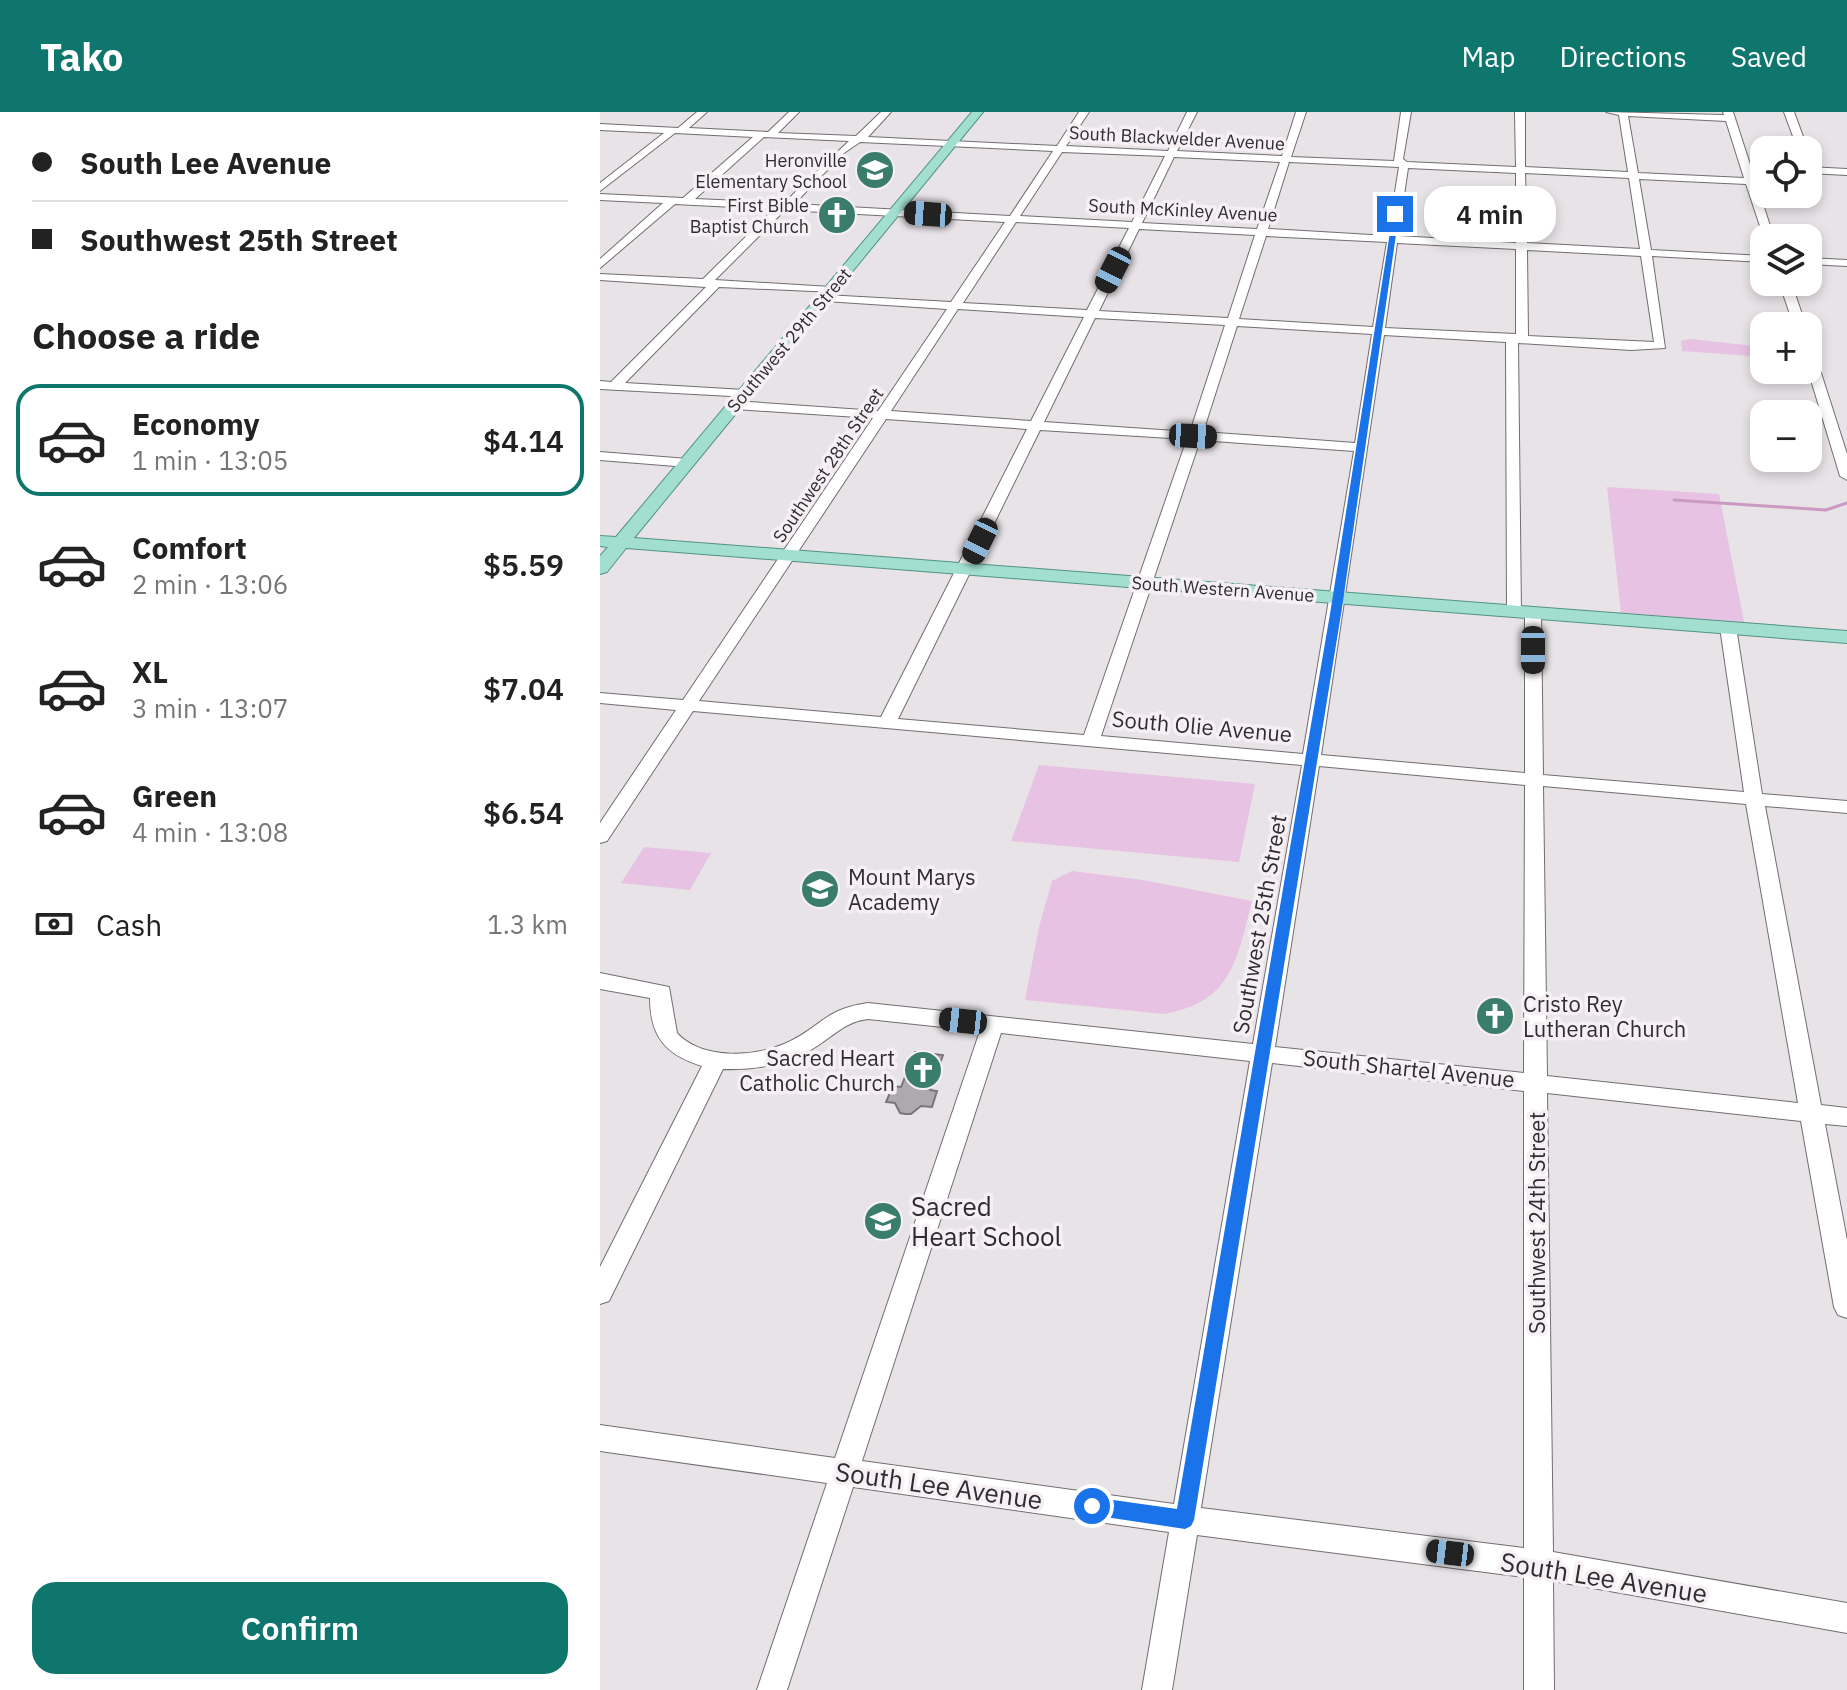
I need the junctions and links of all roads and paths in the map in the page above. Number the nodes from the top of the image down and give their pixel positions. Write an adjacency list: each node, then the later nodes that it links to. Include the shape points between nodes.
1 (611, 112): 15 (street)
2 (702, 112): 17 (street)
3 (794, 112): 18 (street)
4 (886, 112): 20 (street)
5 (978, 112): 21 (main road, Southwest 29th Street)
6 (1084, 112): 22 (street, Southwest 28th Street)
7 (1192, 112): 23 (street)
8 (1301, 112): 24 (street)
9 (1406, 112): 25 (street, Southwest 25th Street, via 1398,160)
10 (1520, 112): 28 (street, Southwest 24th Street)
11 (1611, 112): 12 (street)
12 (1623, 112): 14 (street); 30 (street)
13 (1789, 112): 19 (street)
14 (1728, 115): 26 (street)
15 (600, 120)
16 (600, 127): 17 (street, South Blackwelder Avenue)
17 (676, 130): 18 (street, South Blackwelder Avenue); 32 (street)
18 (766, 134): 20 (street, South Blackwelder Avenue); 35 (street)
19 (1798, 136)
20 (857, 139): 21 (street, South Blackwelder Avenue); 36 (street)
21 (953, 143): 22 (street, South Blackwelder Avenue); 37 (main road, Southwest 29th Street)
22 (1060, 148): 23 (street, South Blackwelder Avenue); 38 (street, Southwest 28th Street)
23 (1171, 153): 24 (street, South Blackwelder Avenue); 39 (street)
24 (1285, 159): 25 (street, South Blackwelder Avenue); 40 (street)
25 (1408, 160): 28 (street, South Blackwelder Avenue); 41 (street, Southwest 25th Street)
26 (1750, 166)
27 (1822, 169): 29 (street)
28 (1521, 170): 30 (street, South Blackwelder Avenue); 42 (street, Southwest 24th Street)
29 (1847, 172)
30 (1634, 175): 31 (street, South Blackwelder Avenue); 43 (street)
31 (1750, 181)
32 (600, 188)
33 (600, 197): 34 (street, South McKinley Avenue)
34 (672, 201): 35 (street, South McKinley Avenue); 47 (street)
35 (685, 202): 36 (street, South McKinley Avenue)
36 (782, 207): 37 (street, South McKinley Avenue); 48 (street)
37 (895, 213): 38 (street, South McKinley Avenue); 49 (main road, Southwest 29th Street)
38 (1012, 220): 39 (street, South McKinley Avenue); 50 (street, Southwest 28th Street)
39 (1135, 226): 40 (street, South McKinley Avenue); 51 (street)
40 (1261, 232): 41 (street, South McKinley Avenue); 52 (street)
41 (1391, 240): 42 (street, South McKinley Avenue); 53 (street, Southwest 25th Street)
42 (1523, 247): 43 (street, South McKinley Avenue); 54 (street, Southwest 24th Street)
43 (1646, 253): 44 (street, South McKinley Avenue); 54 (street, via 1661,345)
44 (1750, 258)
45 (1822, 262): 46 (street)
46 (1847, 263)
47 (600, 275): 48 (street)
48 (710, 284): 49 (street); 56 (street)
49 (828, 294): 50 (street); 57 (main road, Southwest 29th Street)
50 (956, 305): 51 (street); 58 (street, Southwest 28th Street)
51 (1091, 314): 52 (street); 59 (street)
52 (1231, 322): 53 (street); 60 (street)
53 (1378, 330): 54 (street); 61 (street, Southwest 25th Street)
54 (1517, 338): 72 (street, Southwest 24th Street)
55 (1818, 384): 64 (street)
56 (607, 385): 57 (street)
57 (740, 400): 58 (street); 63 (main road, Southwest 29th Street)
58 (883, 415): 59 (street); 67 (street, Southwest 28th Street)
59 (1036, 426): 60 (street); 69 (street)
60 (1193, 436): 61 (street); 70 (street)
61 (1360, 447): 71 (street, Southwest 25th Street)
62 (600, 456): 63 (street)
63 (688, 463): 66 (main road, Southwest 29th Street)
64 (1847, 476)
65 (600, 541): 66 (main road, South Western Avenue)
66 (621, 543): 67 (main road, South Western Avenue); 68 (main road, Southwest 29th Street)
67 (789, 556): 69 (main road, South Western Avenue); 76 (street, Southwest 28th Street)
68 (600, 568)
69 (966, 569): 70 (main road, South Western Avenue); 77 (street)
70 (1147, 583): 71 (main road, South Western Avenue); 78 (street)
71 (1338, 598): 72 (main road, South Western Avenue); 79 (street, Southwest 25th Street)
72 (1524, 612): 73 (main road, South Western Avenue); 80 (street, Southwest 24th Street)
73 (1728, 627): 74 (main road, South Western Avenue); 81 (street)
74 (1847, 637)
75 (600, 698): 76 (street, South Olie Avenue)
76 (689, 705): 77 (street, South Olie Avenue); 83 (street, Southwest 28th Street)
77 (887, 723): 78 (street, South Olie Avenue)
78 (1091, 741): 79 (street, South Olie Avenue)
79 (1311, 759): 80 (street, South Olie Avenue); 86 (street, Southwest 25th Street)
80 (1533, 778): 81 (street, South Olie Avenue); 88 (street, Southwest 24th Street)
81 (1754, 799): 82 (street, South Olie Avenue); 89 (street)
82 (1847, 807)
83 (600, 837)
84 (600, 981): 87 (street, South Shartel Avenue, via 661,992 662,1025 674,1044)
85 (993, 1024): 86 (street, South Shartel Avenue); 87 (street, South Shartel Avenue, via 851,1013 835,1017 804,1044 740,1062); 94 (street)
86 (1261, 1053): 88 (street, South Shartel Avenue); 95 (street, Southwest 25th Street)
87 (716, 1061): 91 (street)
88 (1535, 1081): 89 (street, South Shartel Avenue); 96 (street, Southwest 24th Street)
89 (1813, 1114): 90 (street, South Shartel Avenue); 92 (street)
90 (1847, 1117)
91 (600, 1293)
92 (1847, 1307)
93 (600, 1438): 94 (street, South Lee Avenue)
94 (846, 1471): 95 (street, South Lee Avenue); 98 (street)
95 (1185, 1520): 96 (street, South Lee Avenue); 99 (street, Southwest 25th Street)
96 (1538, 1564): 97 (street, South Lee Avenue); 100 (street, Southwest 24th Street)
97 (1847, 1618)
98 (772, 1690)
99 (1157, 1690)
100 (1539, 1690)

